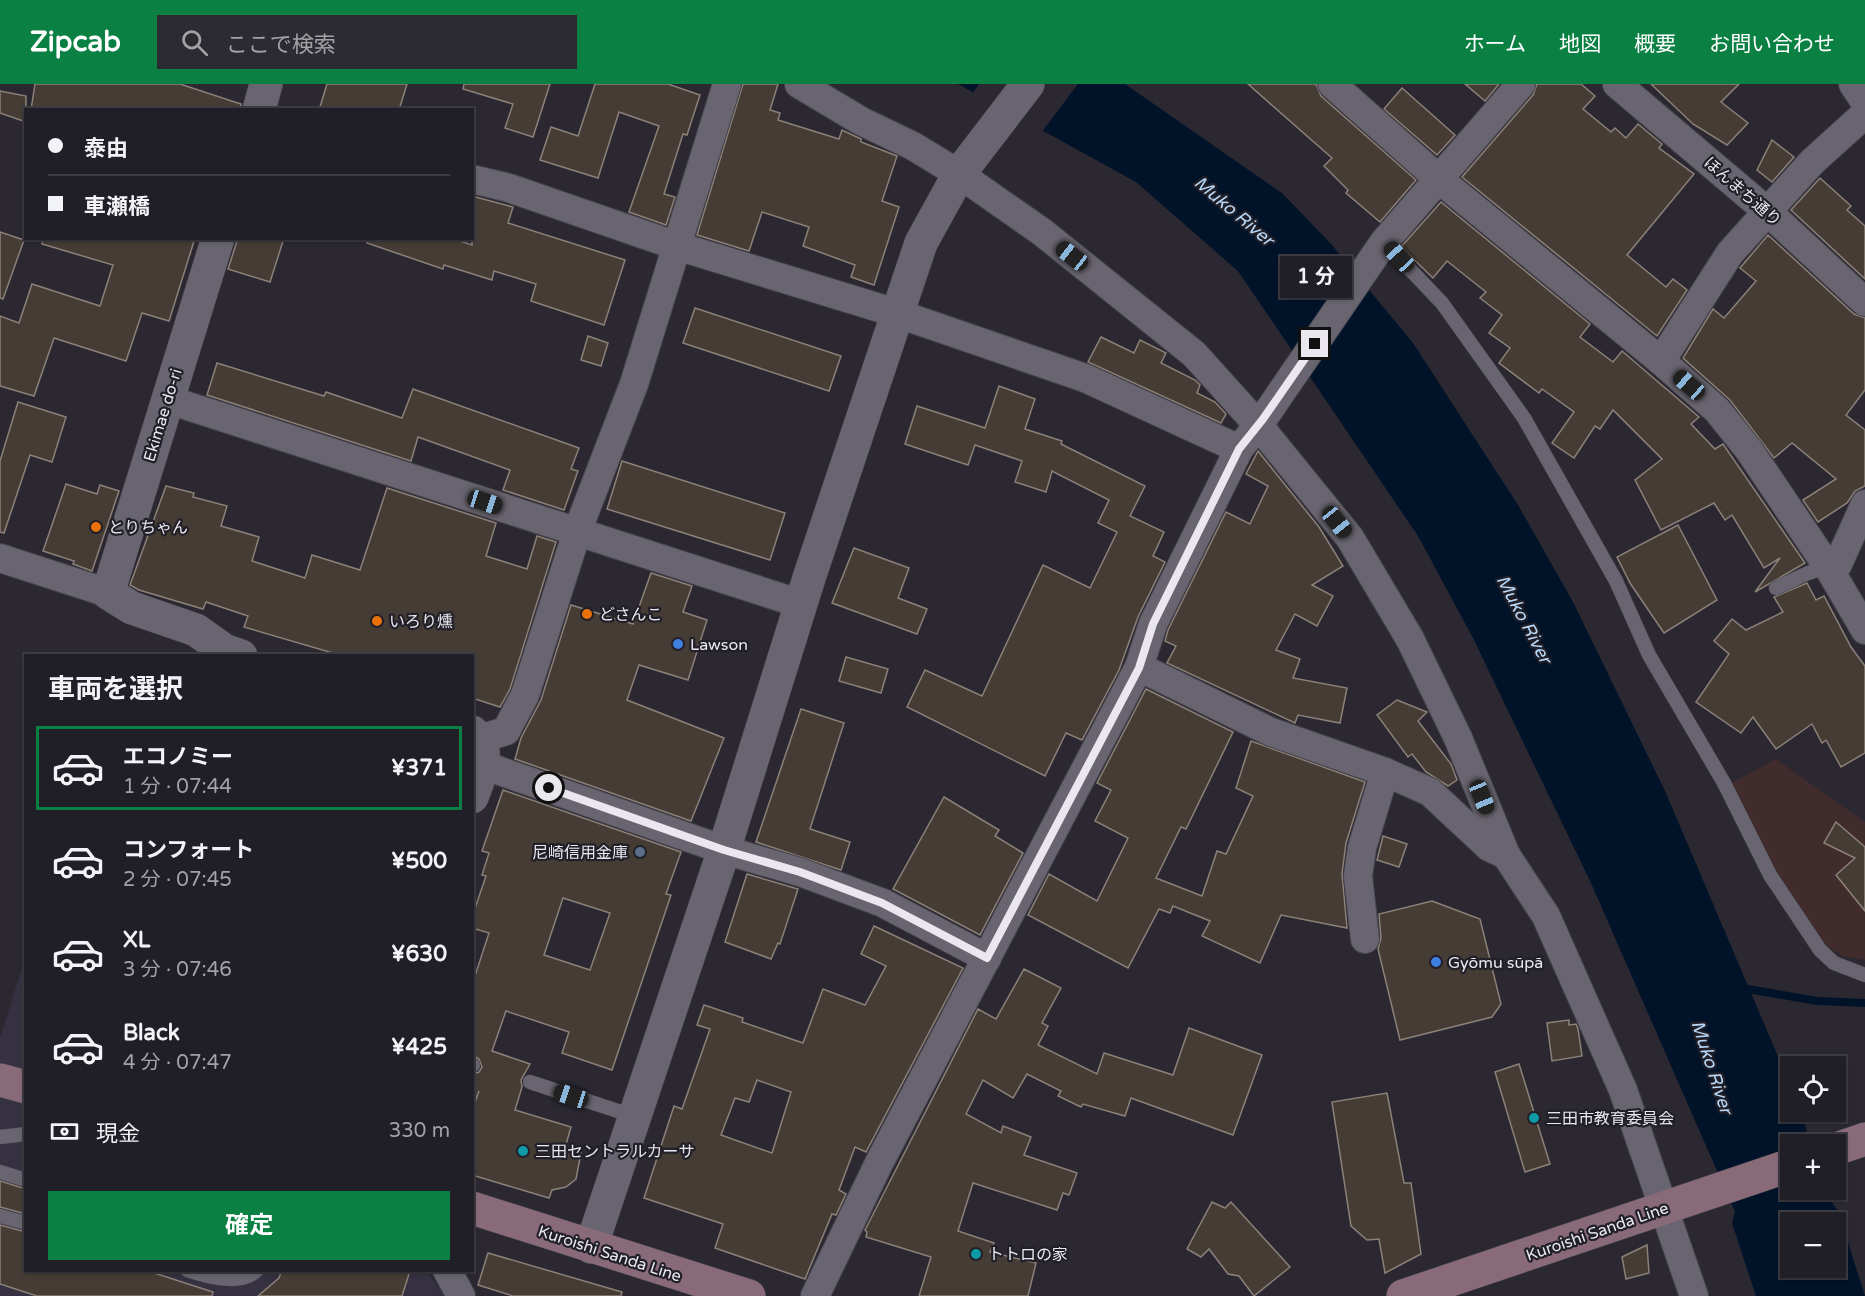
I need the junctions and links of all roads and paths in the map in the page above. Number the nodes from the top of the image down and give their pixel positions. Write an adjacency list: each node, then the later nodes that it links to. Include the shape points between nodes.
1 (266, 84): 10 (street)
2 (727, 84): 18 (street)
3 (799, 84): 12 (street, via 861,121)
4 (1028, 84): 12 (street)
5 (1332, 84): 14 (street)
6 (1521, 84): 14 (street)
7 (1617, 84): 15 (street, ほんまち通り)
8 (1853, 84): 9 (street)
9 (1865, 102)
10 (260, 108)
11 (1865, 114): 15 (street, via 1812,162)
12 (962, 170): 20 (street, via 921,243); 23 (street, via 1194,354)
13 (474, 179): 18 (street)
14 (1440, 180): 17 (street); 21 (street)
15 (1768, 212): 19 (street, ほんまち通り); 21 (street, via 1730,253)
16 (217, 240): 22 (street, Ekimae do-ri)
17 (1382, 245): 23 (street); 42 (lane, via 1442,303 1524,418 1616,581 1649,655 1724,783 1770,875 1820,950 1834,963)
18 (677, 246): 20 (street); 26 (street, via 634,384)
19 (1865, 302)
20 (896, 313): 24 (street, via 1085,378); 31 (street)
21 (1661, 361): 28 (street, via 1717,410)
22 (166, 399): 26 (street); 30 (street, Ekimae do-ri)
23 (1261, 422): 24 (street); 39 (street, via 1350,538 1410,639 1458,738)
24 (1239, 449): 34 (street, via 1153,624)
25 (1865, 504): 28 (street)
26 (577, 532): 31 (street); 35 (street, via 525,695 506,731)
27 (0, 558): 30 (street)
28 (1844, 563): 29 (lane, via 1808,573); 32 (street)
29 (1776, 588)
30 (108, 593): 33 (street, via 132,608 196,630)
31 (801, 604): 38 (street)
32 (1865, 630)
33 (235, 654)
34 (1139, 668): 36 (street, via 1272,732); 41 (street)
35 (479, 745): 37 (street); 38 (street)
36 (1385, 772): 39 (street, via 1430,792 1489,848); 40 (street, via 1362,848 1358,876)
37 (474, 782)
38 (724, 850): 41 (street, via 800,872 882,903); 46 (street)
39 (1506, 855): 52 (street, via 1546,916)
40 (1365, 939)
41 (987, 958): 62 (street, via 879,1162)
42 (1865, 975)
43 (0, 1080): 45 (main road)
44 (530, 1082): 46 (lane)
45 (24, 1086)
46 (633, 1116): 56 (street)
47 (24, 1134): 48 (lane)
48 (0, 1137)
49 (1780, 1169): 52 (main road, Kuroishi Sanda Line)
50 (0, 1172): 51 (lane)
51 (24, 1179)
52 (1671, 1207): 63 (main road, Kuroishi Sanda Line); 64 (street)
53 (474, 1209): 56 (main road, Kuroishi Sanda Line)
54 (0, 1216): 55 (lane)
55 (24, 1222)
56 (591, 1247): 61 (main road, Kuroishi Sanda Line)
57 (194, 1272): 58 (lane, via 233,1278)
58 (255, 1272)
59 (448, 1272): 60 (street)
60 (461, 1296)
61 (748, 1296)
62 (815, 1296)
63 (1403, 1296)
64 (1694, 1296)

